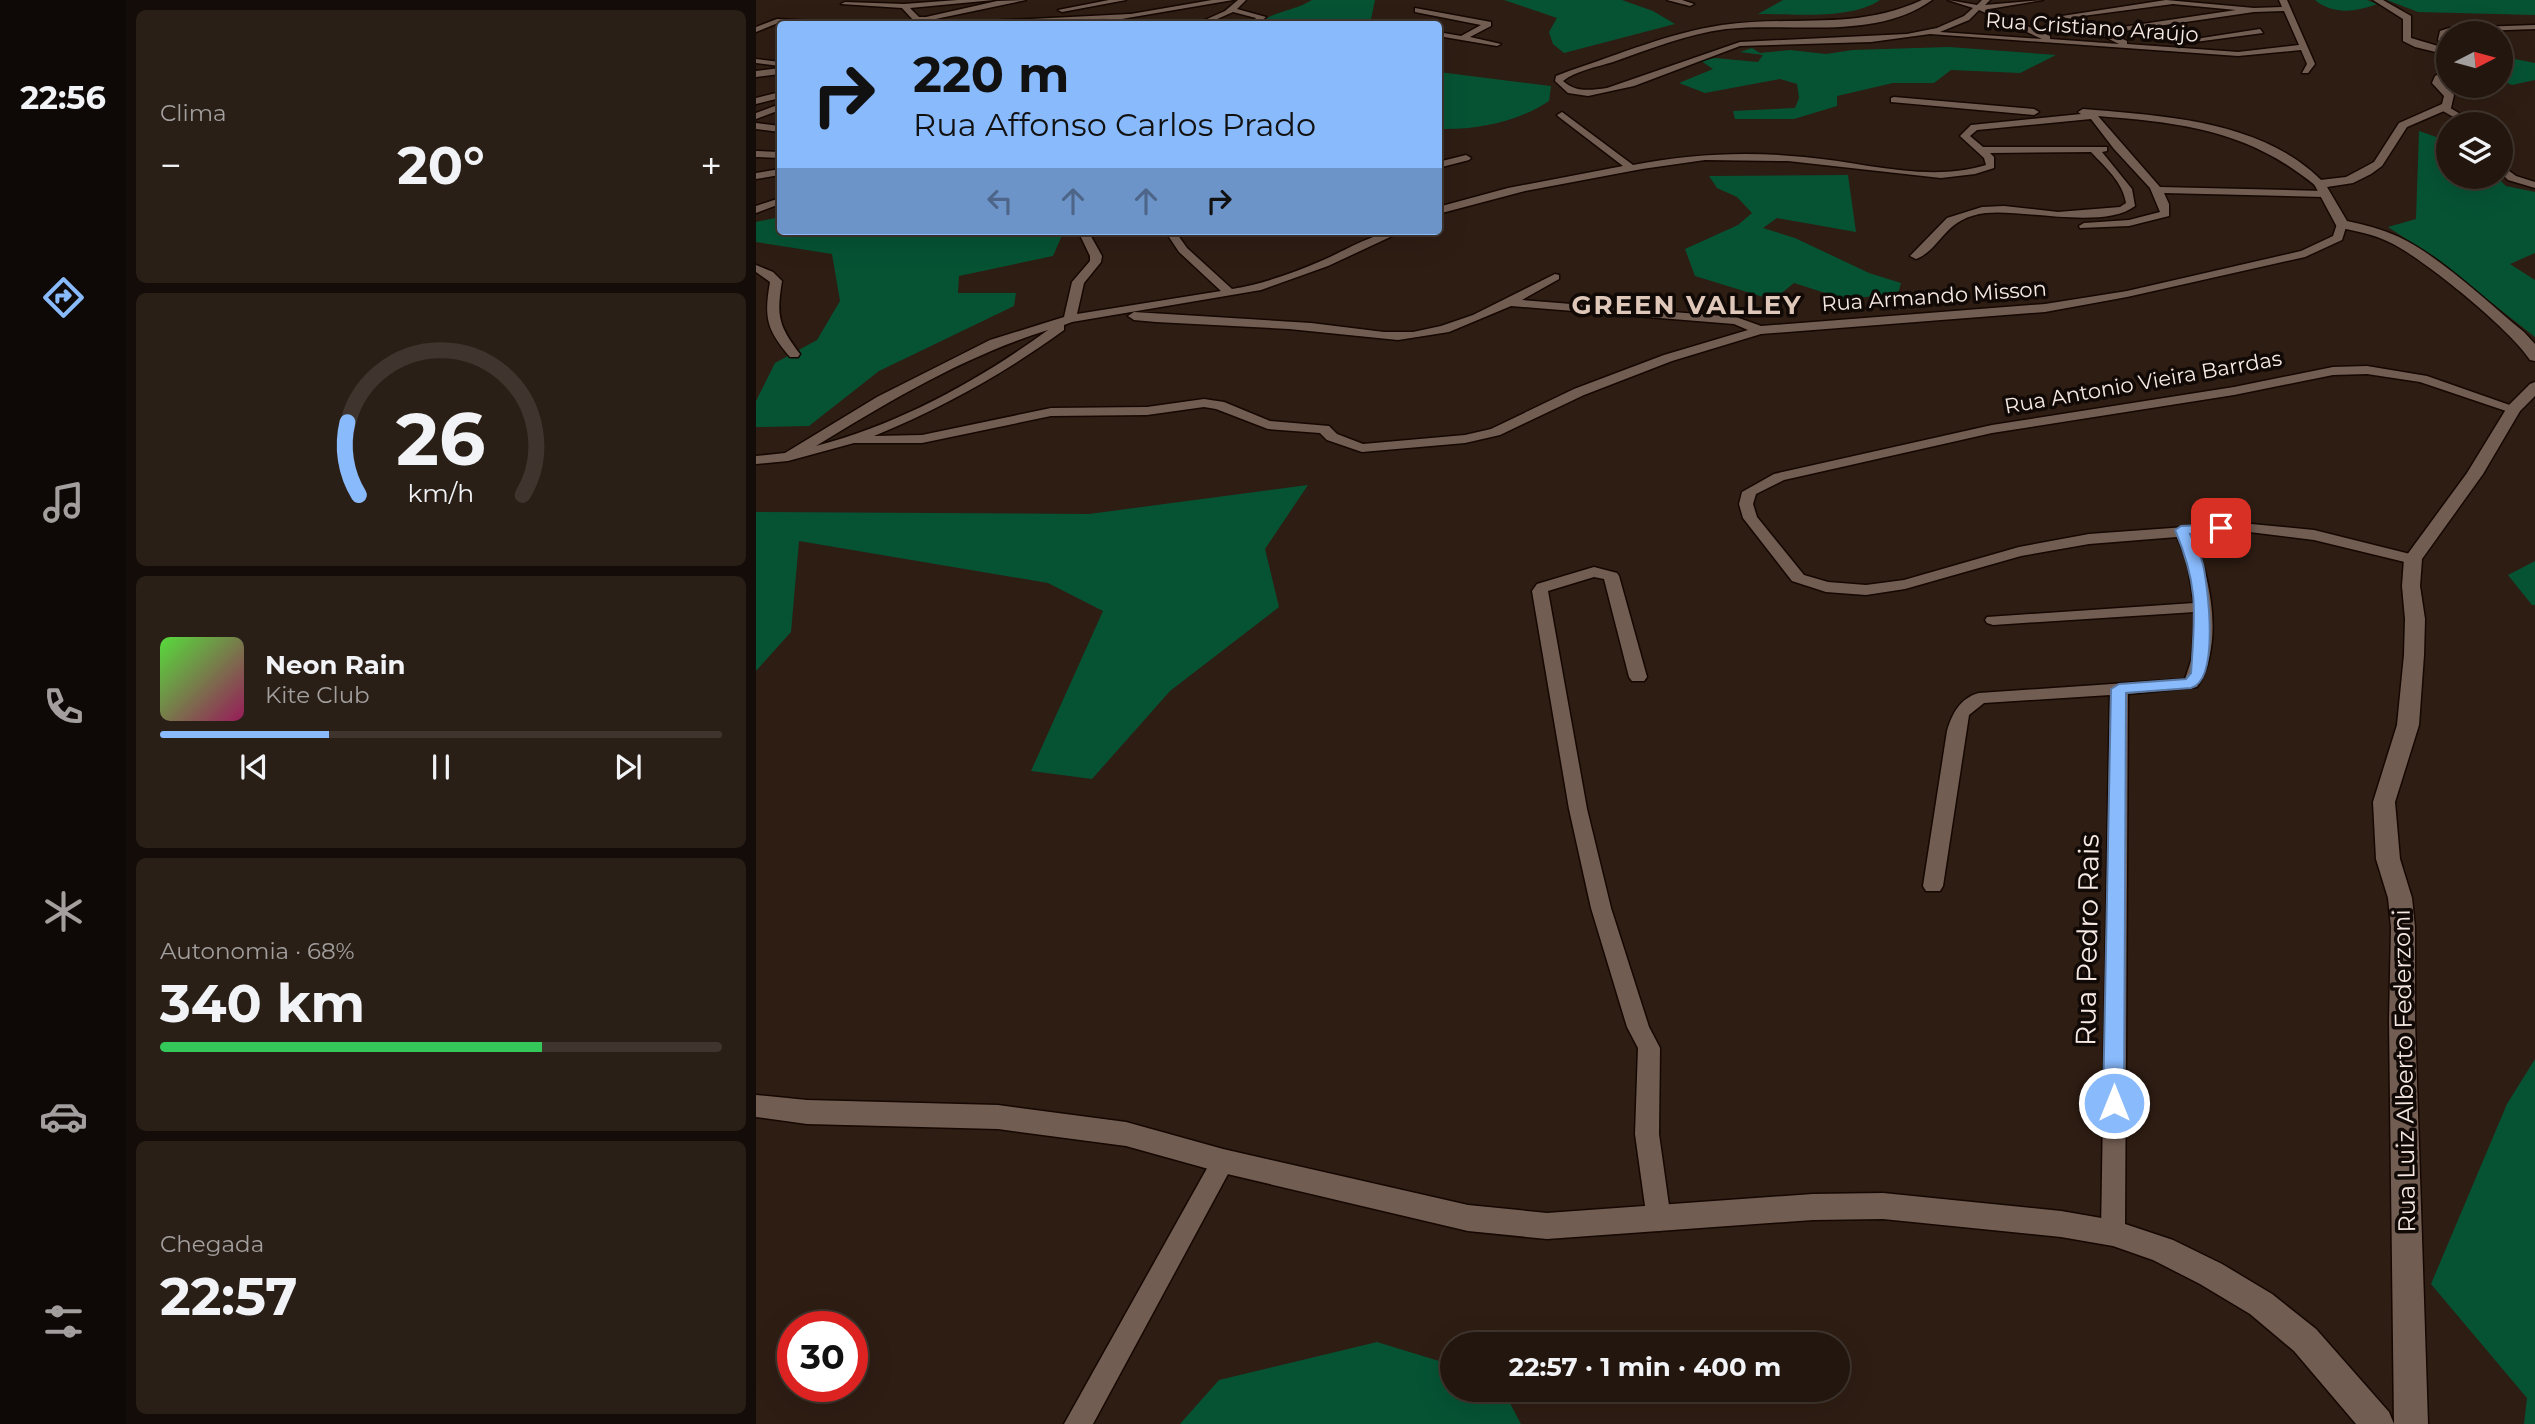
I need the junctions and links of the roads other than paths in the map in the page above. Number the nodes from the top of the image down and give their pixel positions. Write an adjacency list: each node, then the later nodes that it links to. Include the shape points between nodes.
1 (877, 0): 16 (street)
2 (1022, 0): 13 (street)
3 (1122, 0): 28 (street)
4 (1242, 0): 19 (street)
5 (1418, 0): 43 (street, via 1416,13 1488,24)
6 (1671, 0): 17 (street)
7 (1928, 0): 24 (street)
8 (1952, 0): 21 (street)
9 (1986, 0): 21 (street)
10 (2039, 0): 21 (street)
11 (2160, 0): 14 (street)
12 (2377, 0): 50 (street, via 2408,18 2406,39)
13 (993, 1): 20 (street); 20 (street, via 931,19 916,19)
14 (2178, 1): 22 (street); 40 (street, via 2066,16)
15 (845, 4): 16 (street)
16 (860, 4): 20 (street)
17 (1690, 4)
18 (2285, 4): 22 (street); 49 (street)
19 (1231, 5): 23 (street); 31 (street); 32 (street, via 1262,17)
20 (904, 6)
21 (1980, 8): 41 (street, via 1957,22); 44 (street)
22 (2254, 10): 40 (street)
23 (1127, 16): 29 (street); 30 (street)
24 (1881, 20): 33 (street); 39 (street)
25 (756, 21): 26 (street)
26 (777, 21): 27 (street); 37 (street)
27 (789, 21)
28 (986, 21)
29 (1027, 21)
30 (1096, 21)
31 (1205, 21)
32 (1257, 21)
33 (1892, 24)
34 (2535, 27): 35 (street)
35 (2513, 28)
36 (1903, 29): 41 (street, Rua Cristiano Araújo)
37 (756, 30)
38 (2260, 30): 48 (street)
39 (1704, 31): 46 (street); 46 (street, via 1559,78 1566,89 1584,93 1607,90)
40 (2101, 32): 47 (street)
41 (1917, 33): 44 (street, Rua Cristiano Araújo); 46 (street, via 1863,41)
42 (1442, 34): 43 (street)
43 (1464, 37): 45 (street)
44 (2059, 43): 47 (street, Rua Cristiano Araújo)
45 (1496, 44)
46 (1737, 44)
47 (2134, 47): 48 (street, Rua Cristiano Araújo)
48 (2150, 47): 49 (street, Rua Cristiano Araújo, via 2245,54)
49 (2304, 47): 54 (street, via 2311,64)
50 (2436, 49)
51 (756, 61): 52 (street)
52 (777, 64)
53 (777, 71): 55 (street)
54 (2305, 71)
55 (756, 74)
56 (777, 96): 59 (street)
57 (2450, 98): 61 (street)
58 (1894, 100): 64 (street)
59 (756, 101)
60 (777, 108): 65 (street)
61 (2444, 108): 62 (street); 80 (street, via 2403,125 2378,164)
62 (2451, 112)
63 (1562, 115): 75 (street)
64 (2094, 115): 69 (street); 70 (street, via 1974,127 1965,136); 80 (street, via 2154,117 2210,127 2265,145 2304,168)
65 (756, 116)
66 (756, 126): 67 (street)
67 (777, 129)
68 (2094, 149): 69 (street); 70 (street); 90 (street, via 2131,197 2131,204 2123,209 2058,215 2004,209 1973,212 1951,220)
69 (2118, 149): 81 (street)
70 (1979, 150): 75 (street, via 1989,157 1991,166 1959,174 1746,156 1688,158)
71 (756, 154): 72 (street)
72 (777, 155)
73 (1466, 158): 74 (street)
74 (1442, 164)
75 (1631, 168): 84 (street, via 1473,199)
76 (777, 173): 77 (street)
77 (756, 177)
78 (2513, 178): 79 (street)
79 (2535, 185)
80 (2322, 189): 81 (street); 85 (street)
81 (2156, 190): 86 (street, via 2165,214 2129,223)
82 (777, 202): 83 (street)
83 (756, 210)
84 (1442, 210)
85 (2343, 224): 97 (street, Rua Armando Misson, via 2338,238 2305,254 2127,294 2045,308); 98 (street, via 2396,240 2425,259)
86 (2070, 226)
87 (1085, 235): 96 (street, via 1095,262 1078,282)
88 (1173, 235): 93 (street)
89 (1389, 235): 93 (street, via 1277,282)
90 (1916, 256)
91 (756, 268): 99 (street, via 776,281 772,319 776,334)
92 (1555, 277): 94 (street)
93 (1230, 293): 95 (street)
94 (1512, 303): 95 (street, via 1429,333 1406,336); 97 (street, Rua Armando Misson, via 1736,321)
95 (1109, 313): 96 (street)
96 (1070, 320): 102 (street, via 1022,356 958,392); 103 (street, via 967,354)
97 (1760, 330): 102 (street, via 1668,358 1579,392 1495,432 1465,439 1362,448 1332,437 1324,429 1268,425 1204,403 1147,411 1031,414 922,439)
98 (2533, 351)
99 (794, 354)
100 (2535, 387): 101 (street)
101 (2514, 408): 105 (street, Rua Antonio Vieira Barrdas, via 2391,372 2333,371 1993,429 1779,477 1749,492 1746,504 1750,518 1798,578 1826,587 1866,590 1905,584 2019,552); 106 (street, via 2475,474)
102 (854, 439): 103 (street)
103 (788, 457): 104 (street)
104 (756, 460)
105 (2181, 530): 106 (street, via 2283,530); 107 (street, via 2195,561)
106 (2413, 559): 118 (street, Rua Luiz Alberto Federzoni, via 2414,655 2408,725 2384,802 2388,859 2403,927)
107 (2203, 607): 108 (street); 110 (street, via 2199,674 2191,683)
108 (1993, 620)
109 (1638, 677): 114 (street, via 1611,576 1594,572 1542,587 1577,809 1601,908 1638,1027 1649,1048 1647,1133)
110 (2119, 689): 111 (street, via 1979,698 1961,713); 115 (street, Rua Pedro Rais)
111 (1933, 886)
112 (756, 1106): 113 (street, via 807,1112 998,1116 1126,1134)
113 (1223, 1161): 114 (street, via 1468,1218 1547,1226); 116 (street)
114 (1659, 1220): 115 (street, via 1884,1206)
115 (2113, 1233): 117 (street, via 2174,1255 2261,1304 2305,1340)
116 (1078, 1424)
117 (2377, 1424)
118 (2411, 1424)

